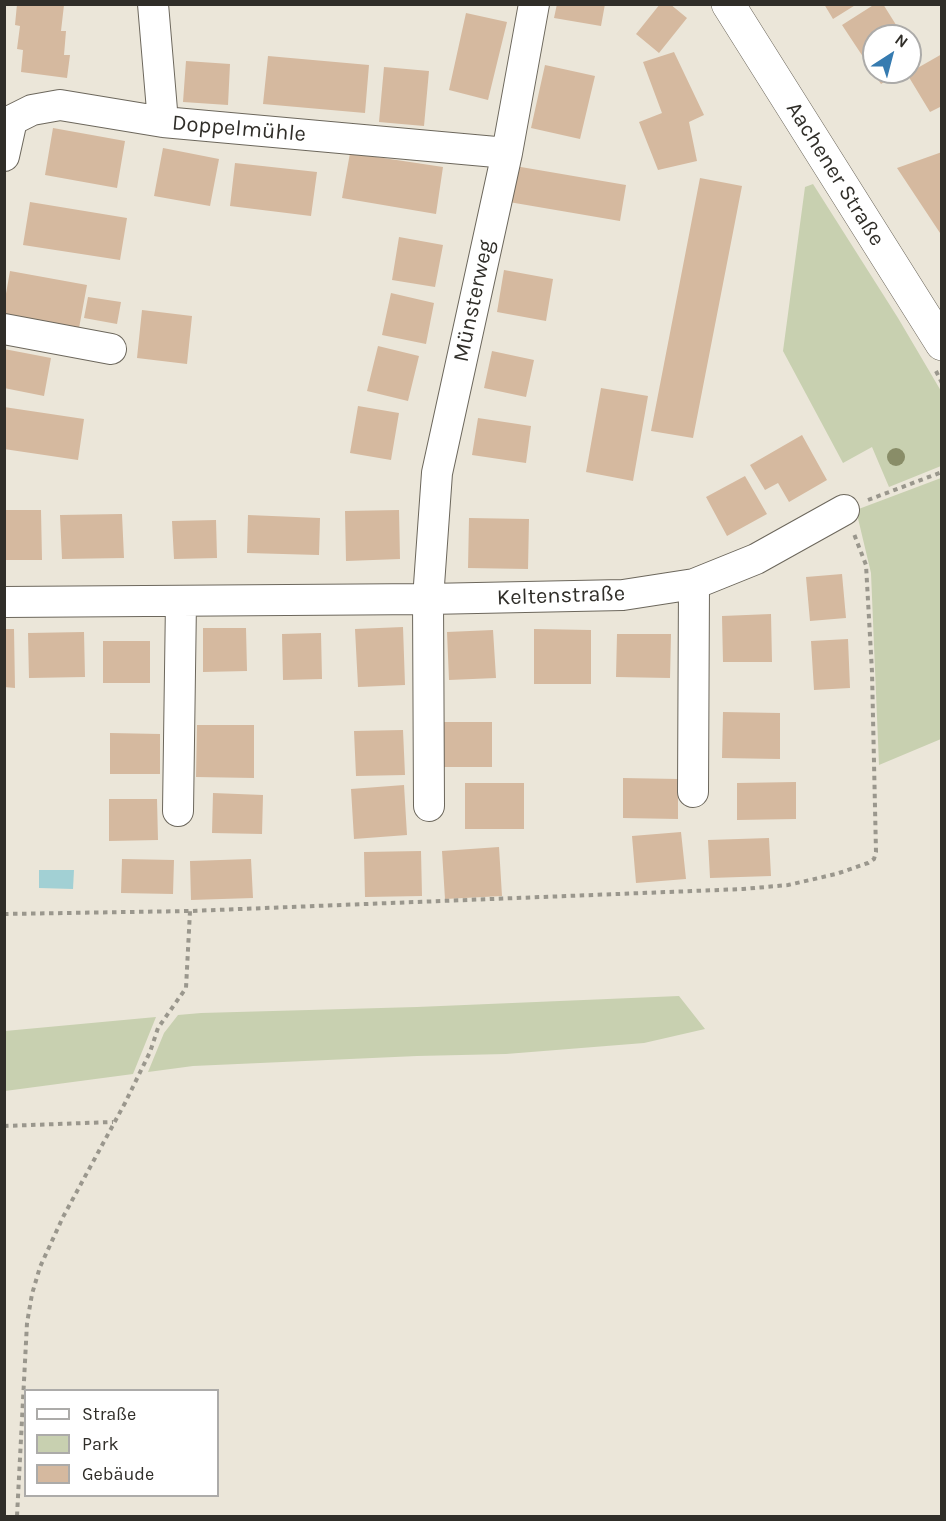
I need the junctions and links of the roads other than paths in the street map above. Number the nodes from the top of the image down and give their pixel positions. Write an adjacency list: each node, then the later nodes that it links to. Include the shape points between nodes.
1 (153, 4): 5 (street)
2 (534, 4): 6 (street, Münsterweg)
3 (728, 4): 9 (main road, Aachener Straße)
4 (8, 116): 5 (street, Doppelmühle, via 60,105); 7 (street, Doppelmühle)
5 (163, 123): 6 (street, Doppelmühle)
6 (507, 153): 13 (street, Münsterweg, via 437,473)
7 (4, 156)
8 (4, 329): 10 (street)
9 (942, 344)
10 (111, 349)
11 (844, 510): 12 (street, Keltenstraße, via 756,559)
12 (693, 584): 13 (street, Keltenstraße, via 623,596); 16 (street)
13 (428, 599): 14 (street, Keltenstraße); 17 (street)
14 (181, 601): 15 (street, Keltenstraße); 18 (street)
15 (4, 602)
16 (693, 792)
17 (429, 806)
18 (178, 811)

